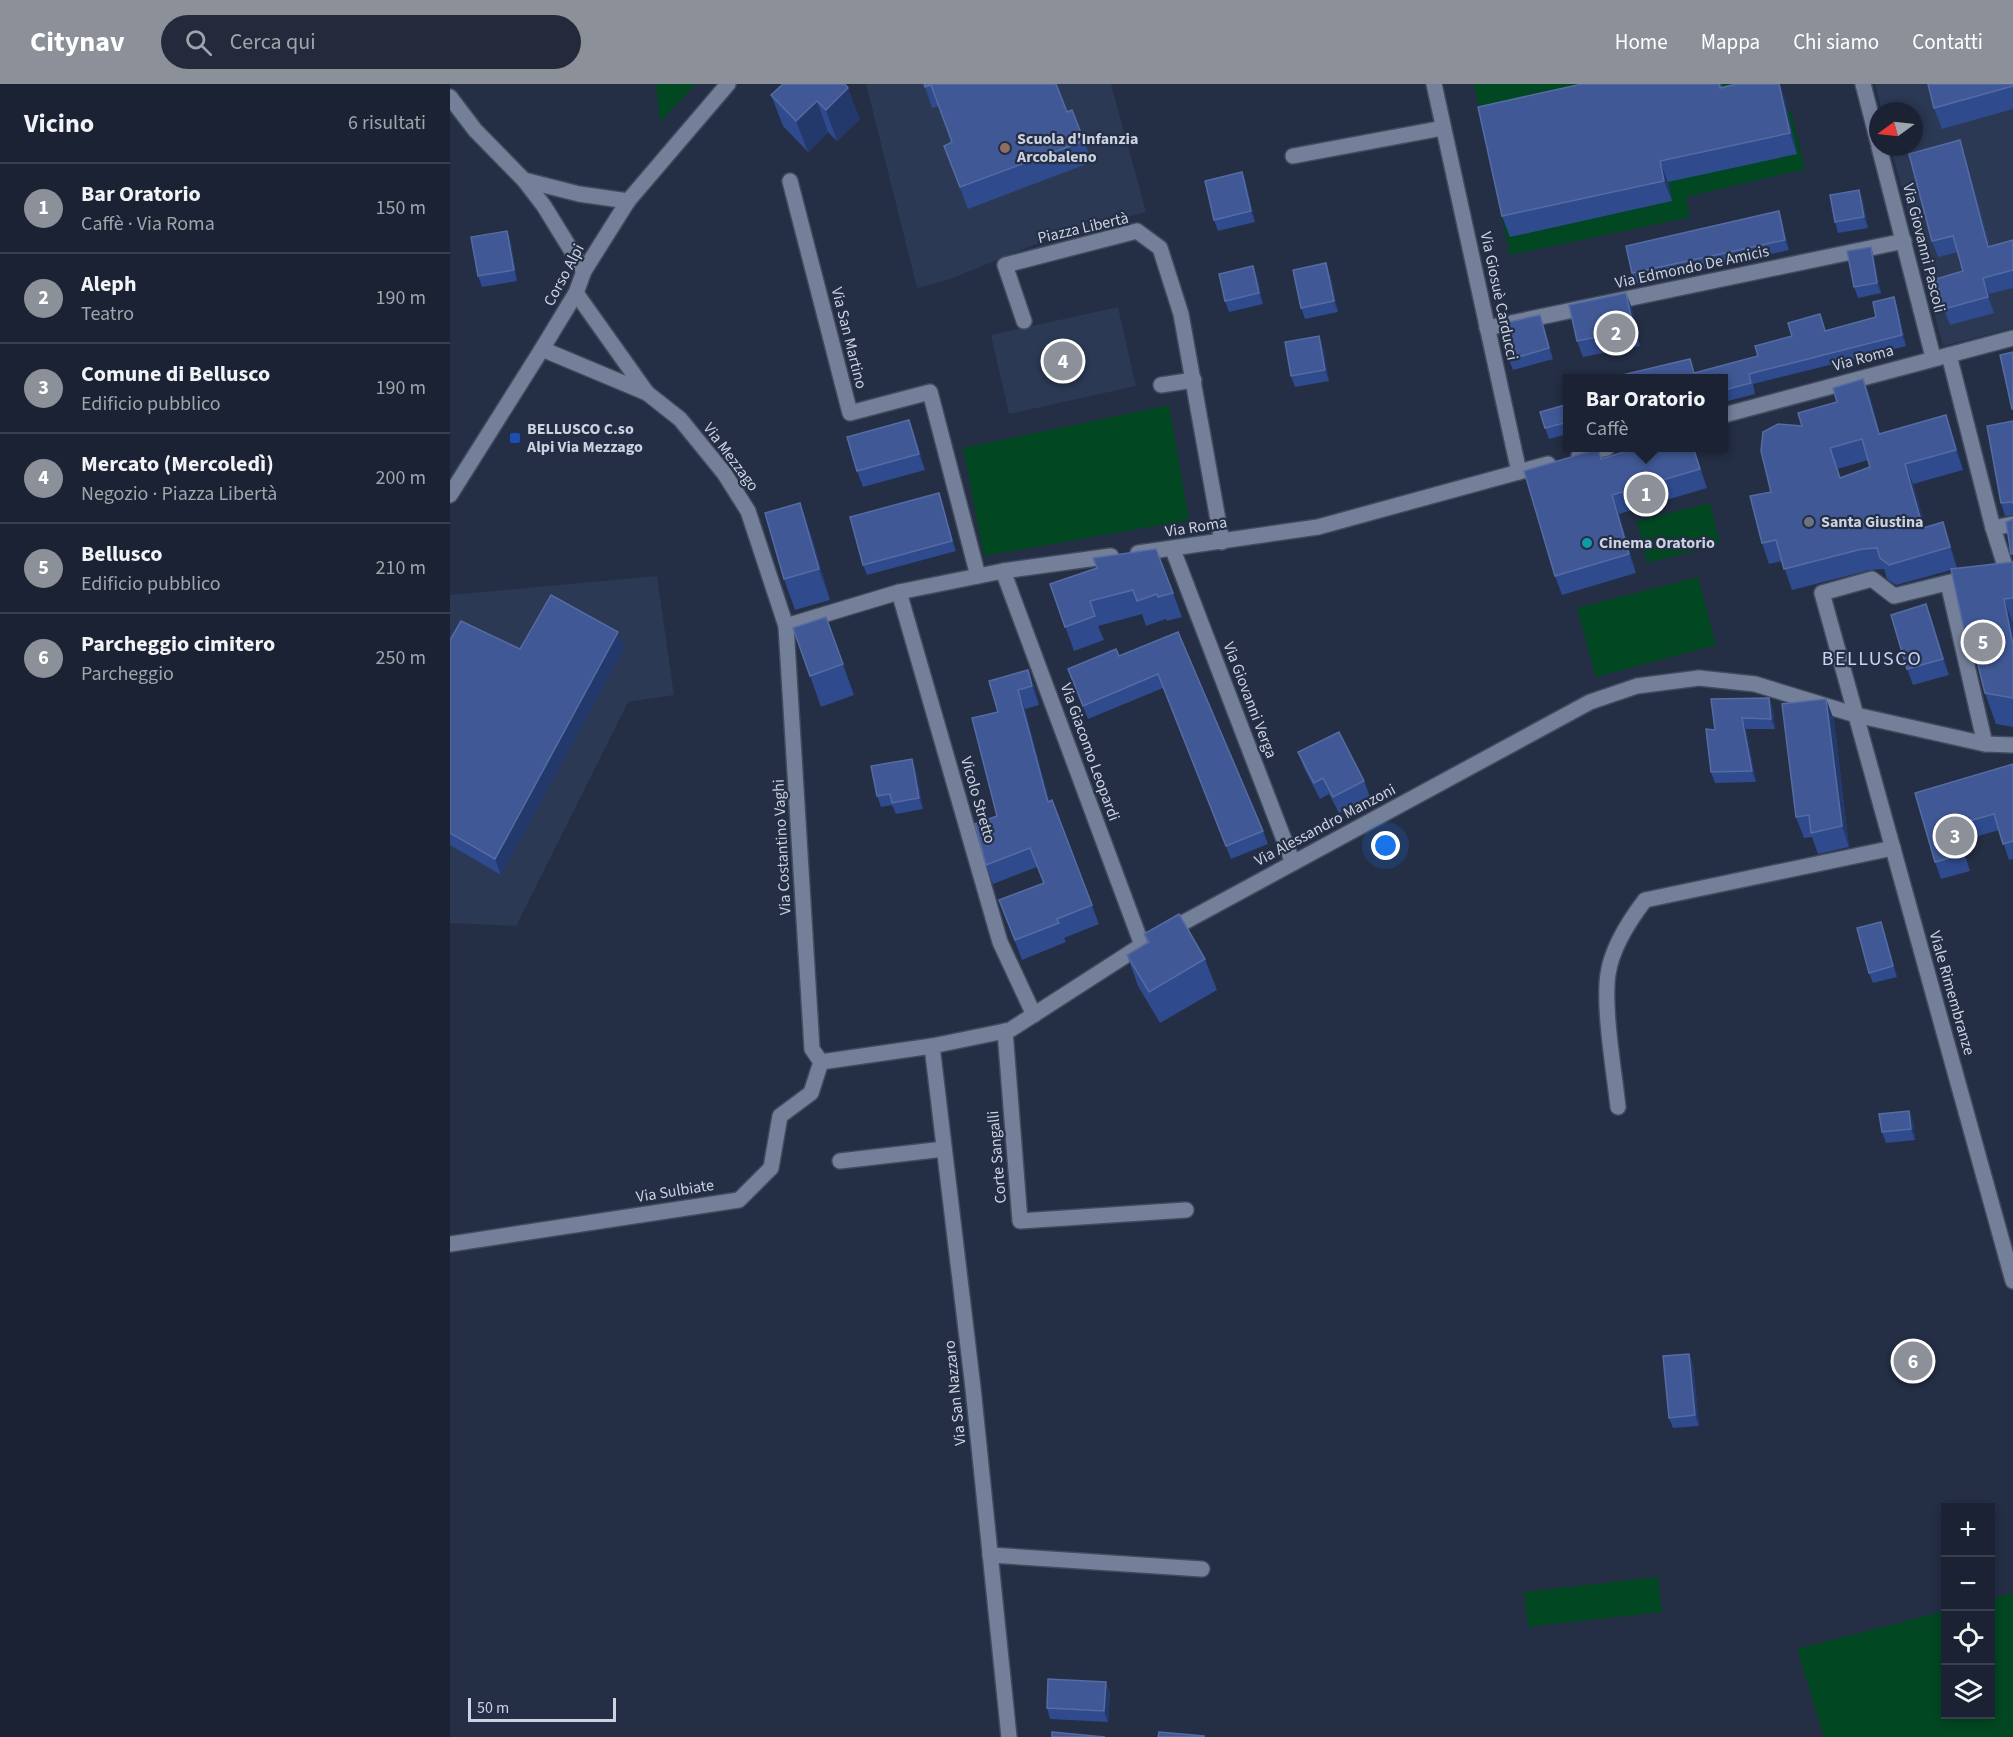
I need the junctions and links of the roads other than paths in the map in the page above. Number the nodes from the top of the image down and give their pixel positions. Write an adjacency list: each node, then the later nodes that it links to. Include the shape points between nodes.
1 (728, 84): 11 (street, Corso Alpi)
2 (1434, 84): 6 (street, Via Giosuè Carducci)
3 (1863, 84): 5 (street)
4 (450, 97): 9 (street, via 475,130)
5 (1869, 107)
6 (1443, 128): 7 (street); 16 (street, Via Giosuè Carducci)
7 (1293, 156)
8 (1881, 156): 12 (street, Via Giovanni Pascoli)
9 (524, 180): 11 (street); 13 (street)
10 (790, 181): 33 (street, Via San Martino, via 850,413 930,392)
11 (628, 201): 13 (street, Corso Alpi)
12 (1904, 241): 16 (street, Via Edmondo De Amicis); 20 (street, Via Giovanni Pascoli)
13 (584, 271): 14 (street, Corso Alpi)
14 (576, 293): 18 (street, Corso Alpi); 23 (street, Via Mezzago)
15 (1024, 321): 21 (street, Piazza Libertà, via 1005,265 1137,231 1160,248 1181,314)
16 (1487, 328): 26 (street, Via Giosuè Carducci)
17 (2013, 338): 19 (street, Via Roma)
18 (542, 349): 23 (street, Via Mezzago); 27 (street, Corso Alpi)
19 (1949, 355): 20 (street, Via Roma); 29 (street)
20 (1933, 357): 24 (street, Via Roma)
21 (1194, 380): 22 (street); 30 (street, Piazza Libertà)
22 (1161, 385)
23 (646, 393): 36 (street, Via Mezzago, via 680,419 748,511)
24 (1728, 414)
25 (1590, 452): 26 (street, Via Roma)
26 (1519, 472): 30 (street, Via Roma, via 1318,527)
27 (450, 495)
28 (2013, 524): 29 (street)
29 (1993, 528): 34 (street, via 2006,569)
30 (1222, 542): 31 (street, Via Roma)
31 (1173, 550): 32 (street, Via Roma); 41 (street, Via Giovanni Verga)
32 (1003, 571): 33 (street, Via Roma); 42 (street, Via Giacomo Leopardi)
33 (978, 576): 35 (street, Via Roma)
34 (1948, 582): 37 (street, Viale Rimembranze, via 1894,596 1872,579 1822,592); 38 (street)
35 (898, 592): 36 (street, Via Roma); 43 (street, Vicolo Stretto, via 1000,942)
36 (786, 626): 46 (street, Via Costantino Vaghi, via 812,1049)
37 (1856, 715): 38 (street, Via Alessandro Manzoni); 40 (street, Viale Rimembranze); 41 (street, Via Alessandro Manzoni, via 1755,684 1699,678 1637,686 1590,702)
38 (1985, 744): 39 (street, Via Alessandro Manzoni)
39 (2009, 746)
40 (1893, 848): 47 (street, via 1645,900 1627,923 1608,973); 52 (street, Viale Rimembranze)
41 (1293, 863): 42 (street, Via Alessandro Manzoni)
42 (1142, 945): 43 (street, Via Alessandro Manzoni)
43 (1034, 1014): 44 (street, Via Alessandro Manzoni)
44 (1005, 1031): 45 (street, Via Alessandro Manzoni); 50 (street, Corte Sangalli, via 1020,1221)
45 (932, 1046): 46 (street, Via Alessandro Manzoni); 48 (street, Via San Nazzaro)
46 (821, 1062): 51 (street, Via Sulbiate, via 811,1093 780,1116 771,1168 739,1200)
47 (1618, 1107)
48 (944, 1149): 49 (street); 53 (street, Via San Nazzaro)
49 (840, 1161)
50 (1186, 1210)
51 (450, 1244)
52 (2013, 1281)
53 (990, 1555): 54 (street); 55 (street, Via San Nazzaro)
54 (1202, 1569)
55 (1009, 1737)

